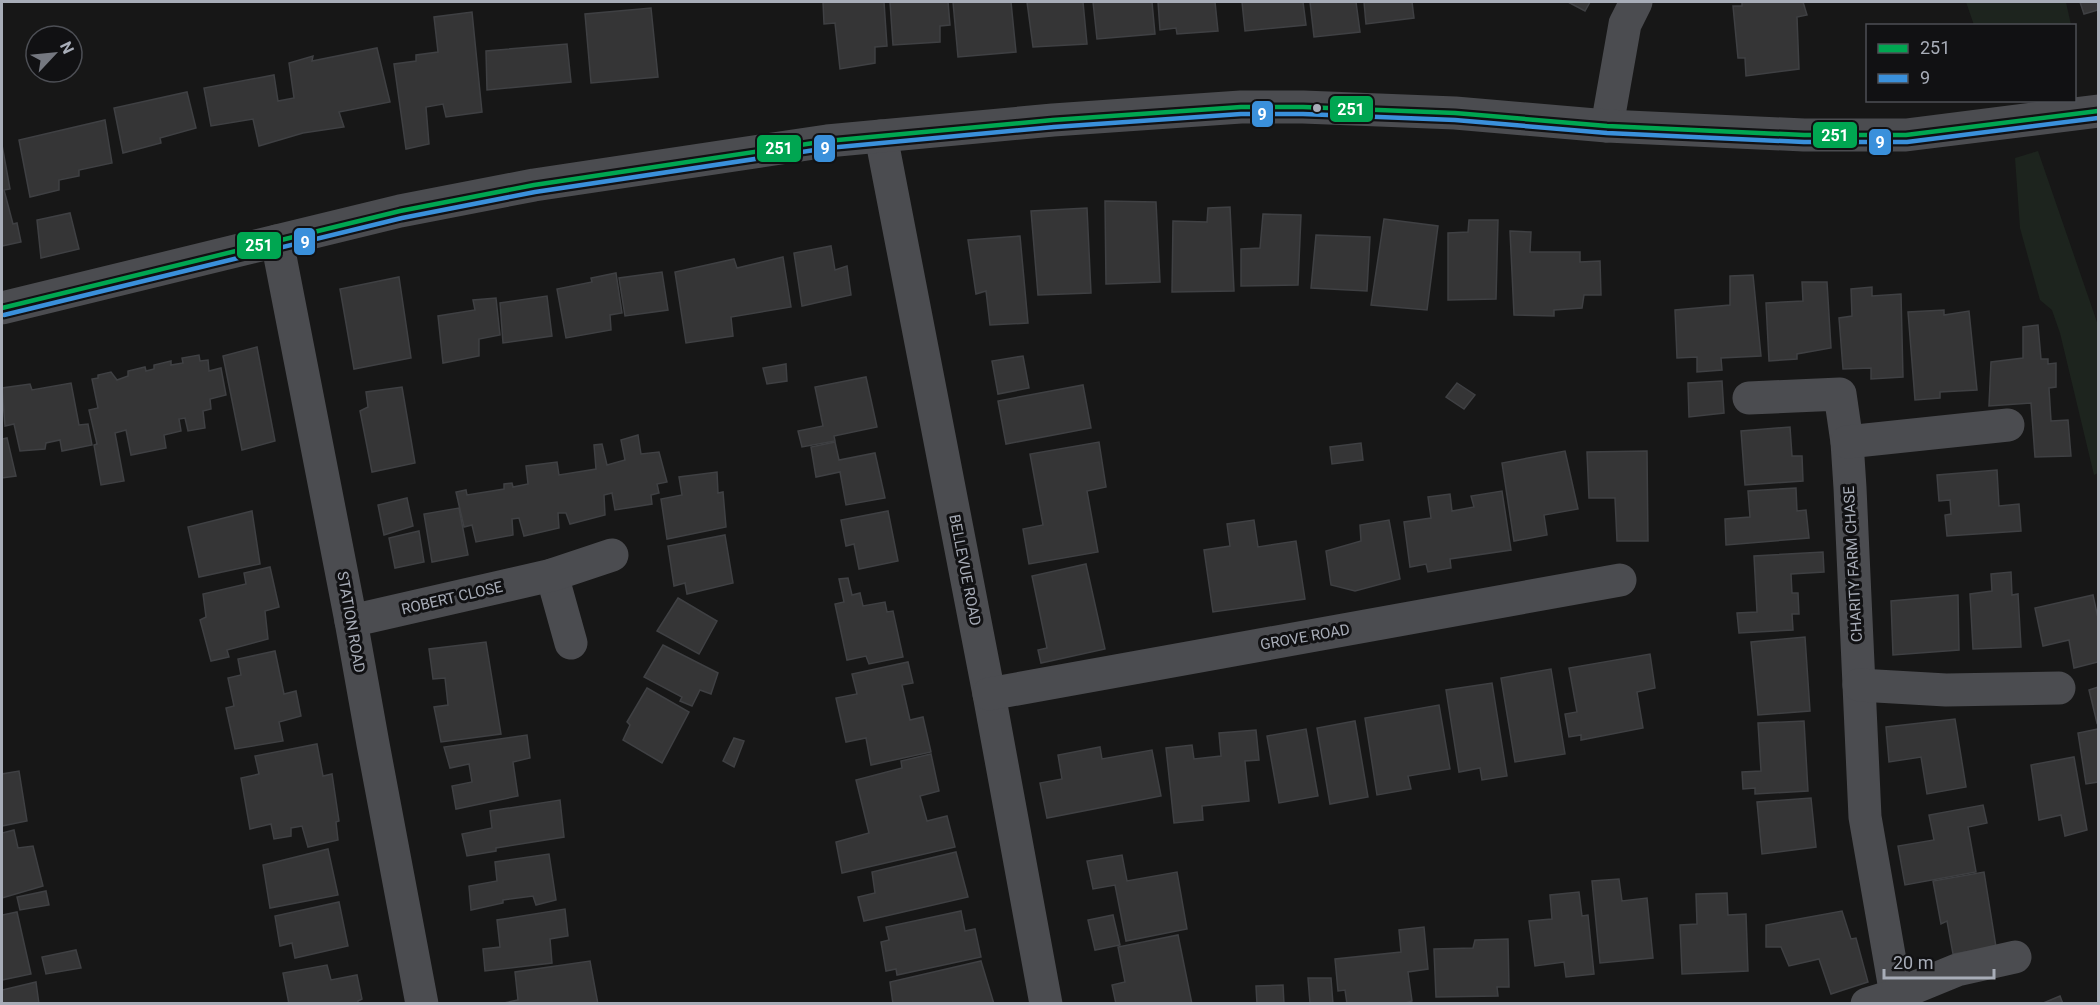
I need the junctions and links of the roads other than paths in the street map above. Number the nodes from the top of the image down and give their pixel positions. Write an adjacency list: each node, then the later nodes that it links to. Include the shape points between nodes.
1 (1636, 2): 3 (street, via 1625,24)
2 (2098, 111): 3 (street, via 1906,135 1804,135)
3 (1607, 126): 4 (street, via 1455,113 1241,107)
4 (881, 136): 5 (street, via 534,185 400,211); 17 (street, BELLEVUE ROAD)
5 (277, 241): 6 (street); 13 (street, STATION ROAD)
6 (2, 308)
7 (1749, 398): 9 (street, CHARITY FARM CHASE, via 1840,394)
8 (2008, 425): 9 (street)
9 (1847, 442): 15 (street, CHARITY FARM CHASE)
10 (612, 555): 11 (street, ROBERT CLOSE)
11 (552, 575): 13 (street, ROBERT CLOSE); 14 (street)
12 (1620, 580): 17 (street, GROVE ROAD)
13 (351, 621): 20 (street, STATION ROAD)
14 (570, 643)
15 (1859, 685): 16 (street, via 1946,690); 19 (street, CHARITY FARM CHASE, via 1865,817)
16 (2059, 688)
17 (989, 694): 21 (street, BELLEVUE ROAD)
18 (2015, 957): 19 (street, via 1956,970)
19 (1882, 999)
20 (422, 1004)
21 (1046, 1004)

